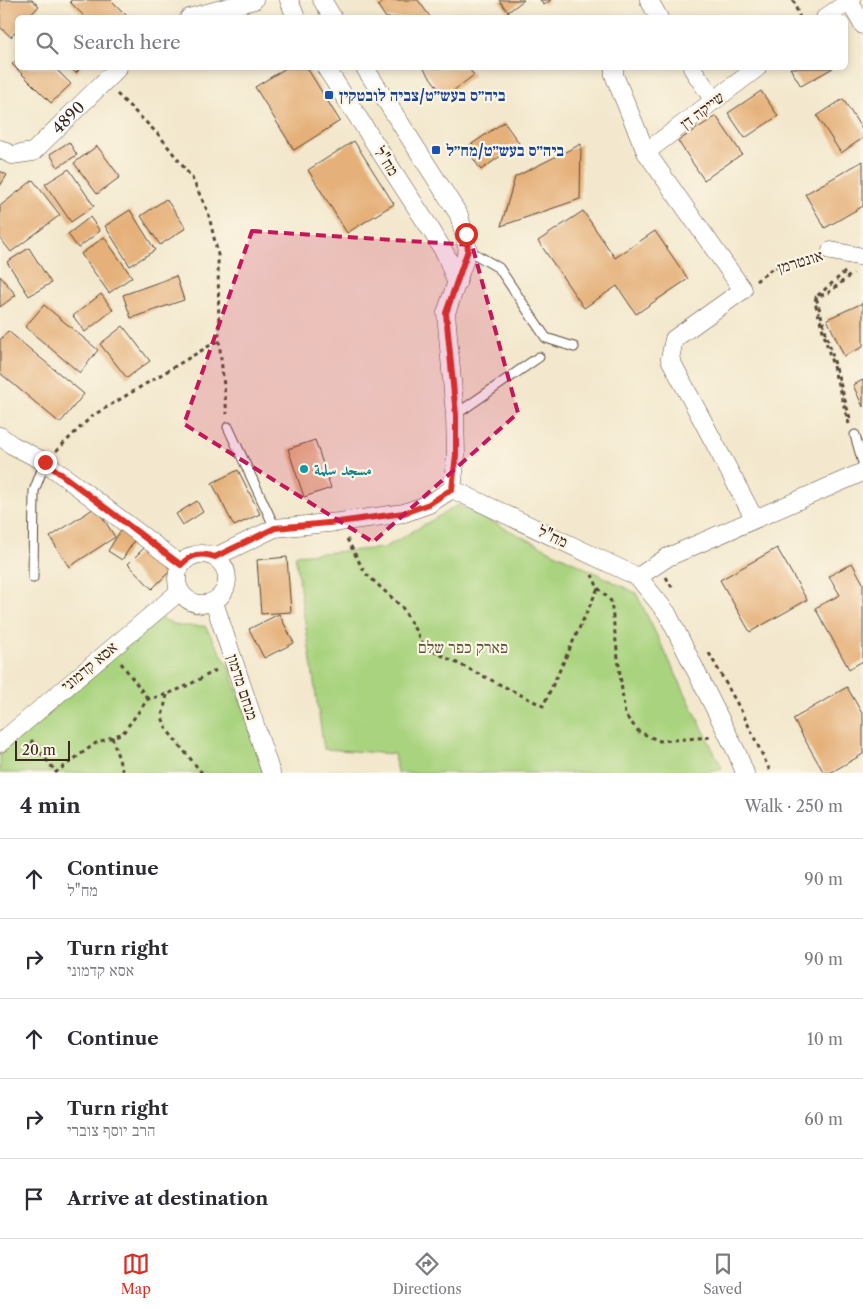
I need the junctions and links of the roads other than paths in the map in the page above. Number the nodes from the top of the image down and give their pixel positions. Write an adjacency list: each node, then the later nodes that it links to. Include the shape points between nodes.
1 (254, 0): 6 (street)
2 (289, 0): 7 (street)
3 (322, 0): 8 (street)
4 (650, 0): 9 (street)
5 (850, 1): 10 (street); 11 (street)
6 (200, 15)
7 (295, 15)
8 (331, 15)
9 (658, 15)
10 (829, 15)
11 (863, 25)
12 (116, 70): 19 (street, 4890, via 33,152)
13 (327, 70): 24 (street, מח"ל, via 433,232)
14 (366, 70): 21 (street, מח"ל, via 459,215)
15 (614, 70): 20 (street)
16 (693, 70): 18 (street)
17 (754, 70): 18 (street, שייקה דן)
18 (714, 101): 20 (street, שייקה דן)
19 (6, 152)
20 (646, 152): 35 (street, via 743,290 674,339 670,359)
21 (468, 250): 24 (street, מח"ל); 25 (lane, via 499,268 546,338)
22 (831, 252): 23 (street, אונטרמן)
23 (856, 265)
24 (457, 284): 27 (street, מח"ל, via 446,313)
25 (574, 347)
26 (539, 357): 27 (lane)
27 (456, 415): 34 (street, מח"ל)
28 (228, 427): 36 (lane)
29 (855, 435): 32 (lane)
30 (0, 436): 31 (street)
31 (45, 462): 38 (street); 40 (lane, via 34,491)
32 (863, 464)
33 (863, 472): 35 (street)
34 (452, 489): 36 (street, via 429,504 404,513); 39 (street, מח"ל)
35 (754, 518): 39 (street, via 668,557)
36 (275, 528): 37 (street)
37 (215, 557): 38 (street, via 207,554 193,556); 42 (street, via 225,568 227,584)
38 (181, 565): 41 (street, via 177,578)
39 (638, 577): 45 (street, מח"ל, via 667,613)
40 (33, 578)
41 (180, 591): 42 (street, via 191,602); 43 (street, אסא קדמוני)
42 (214, 602): 44 (street, מנחם מדמון)
43 (0, 743)
44 (271, 773)
45 (744, 773)

